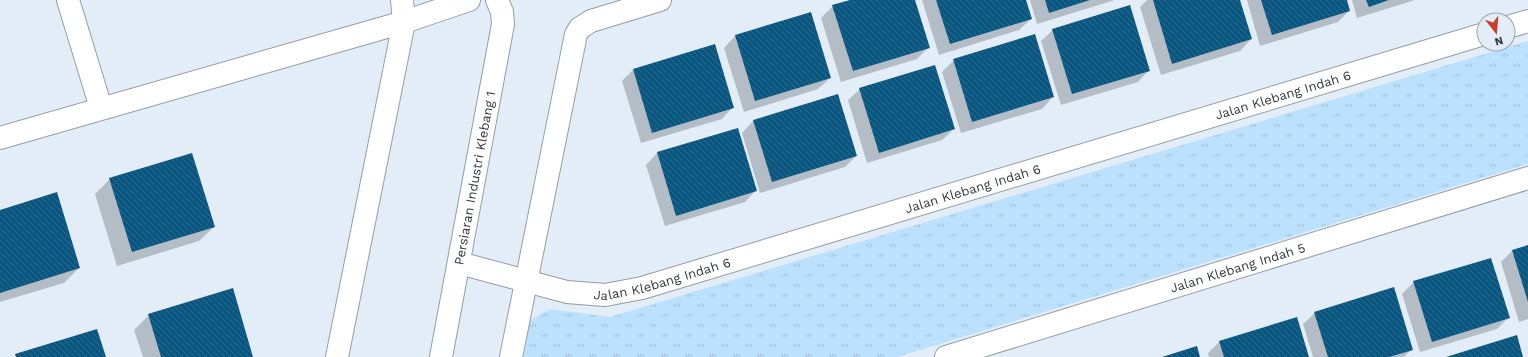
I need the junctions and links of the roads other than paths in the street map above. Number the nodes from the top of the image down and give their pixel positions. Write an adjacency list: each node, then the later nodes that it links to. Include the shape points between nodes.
1 (68, 0): 10 (street)
2 (402, 0): 7 (street)
3 (470, 0): 7 (street)
4 (497, 0): 13 (street, Persiaran Industri Klebang 1, via 504,24)
5 (660, 0): 14 (street, via 585,24 576,34)
6 (1528, 21): 8 (street)
7 (404, 22): 10 (street); 15 (street)
8 (1516, 25)
9 (1476, 36): 14 (street, Jalan Klebang Indah 6, via 642,288 605,295 567,292)
10 (101, 108): 11 (street)
11 (0, 138)
12 (1528, 178): 18 (street, Jalan Klebang Indah 5)
13 (459, 263): 14 (street, Jalan Klebang Indah 6); 16 (street, Persiaran Industri Klebang 1)
14 (525, 281): 17 (street)
15 (337, 357)
16 (441, 357)
17 (511, 357)
18 (946, 357)

